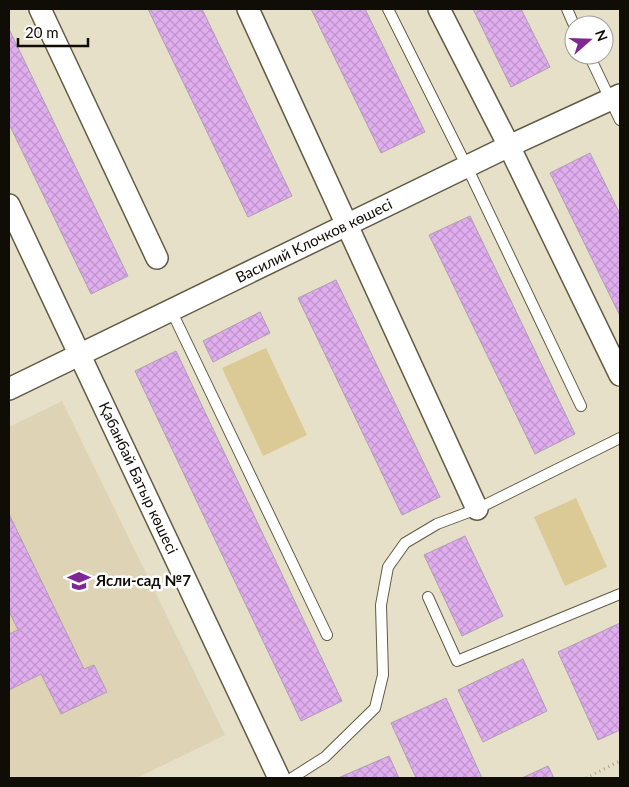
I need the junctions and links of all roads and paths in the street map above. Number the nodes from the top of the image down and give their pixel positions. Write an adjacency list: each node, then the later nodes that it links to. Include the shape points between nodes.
1 (40, 9): 12 (street)
2 (248, 9): 11 (street)
3 (388, 9): 9 (lane)
4 (439, 9): 8 (street)
5 (595, 65): 6 (lane)
6 (615, 97): 7 (lane); 8 (street, Василий Клочков көшесі)
7 (620, 120)
8 (510, 146): 9 (street, Василий Клочков көшесі); 15 (street)
9 (467, 167): 11 (street, Василий Клочков көшесі); 17 (lane)
10 (9, 205): 14 (street, Қабанбай Батыр көшесі)
11 (347, 225): 13 (street, Василий Клочков көшесі); 19 (street)
12 (157, 258)
13 (172, 310): 14 (street, Василий Клочков көшесі); 22 (lane)
14 (80, 354): 16 (street, Василий Клочков көшесі); 24 (street, Қабанбай Батыр көшесі)
15 (620, 375)
16 (9, 389)
17 (581, 406)
18 (620, 438): 19 (lane)
19 (477, 509): 25 (lane, via 437,524 406,542 388,567 381,605 383,675 375,708 325,757)
20 (620, 594): 21 (lane, via 457,661)
21 (428, 597)
22 (327, 635)
23 (620, 761): 26 (path)
24 (279, 778)
25 (292, 778)
26 (586, 778)

